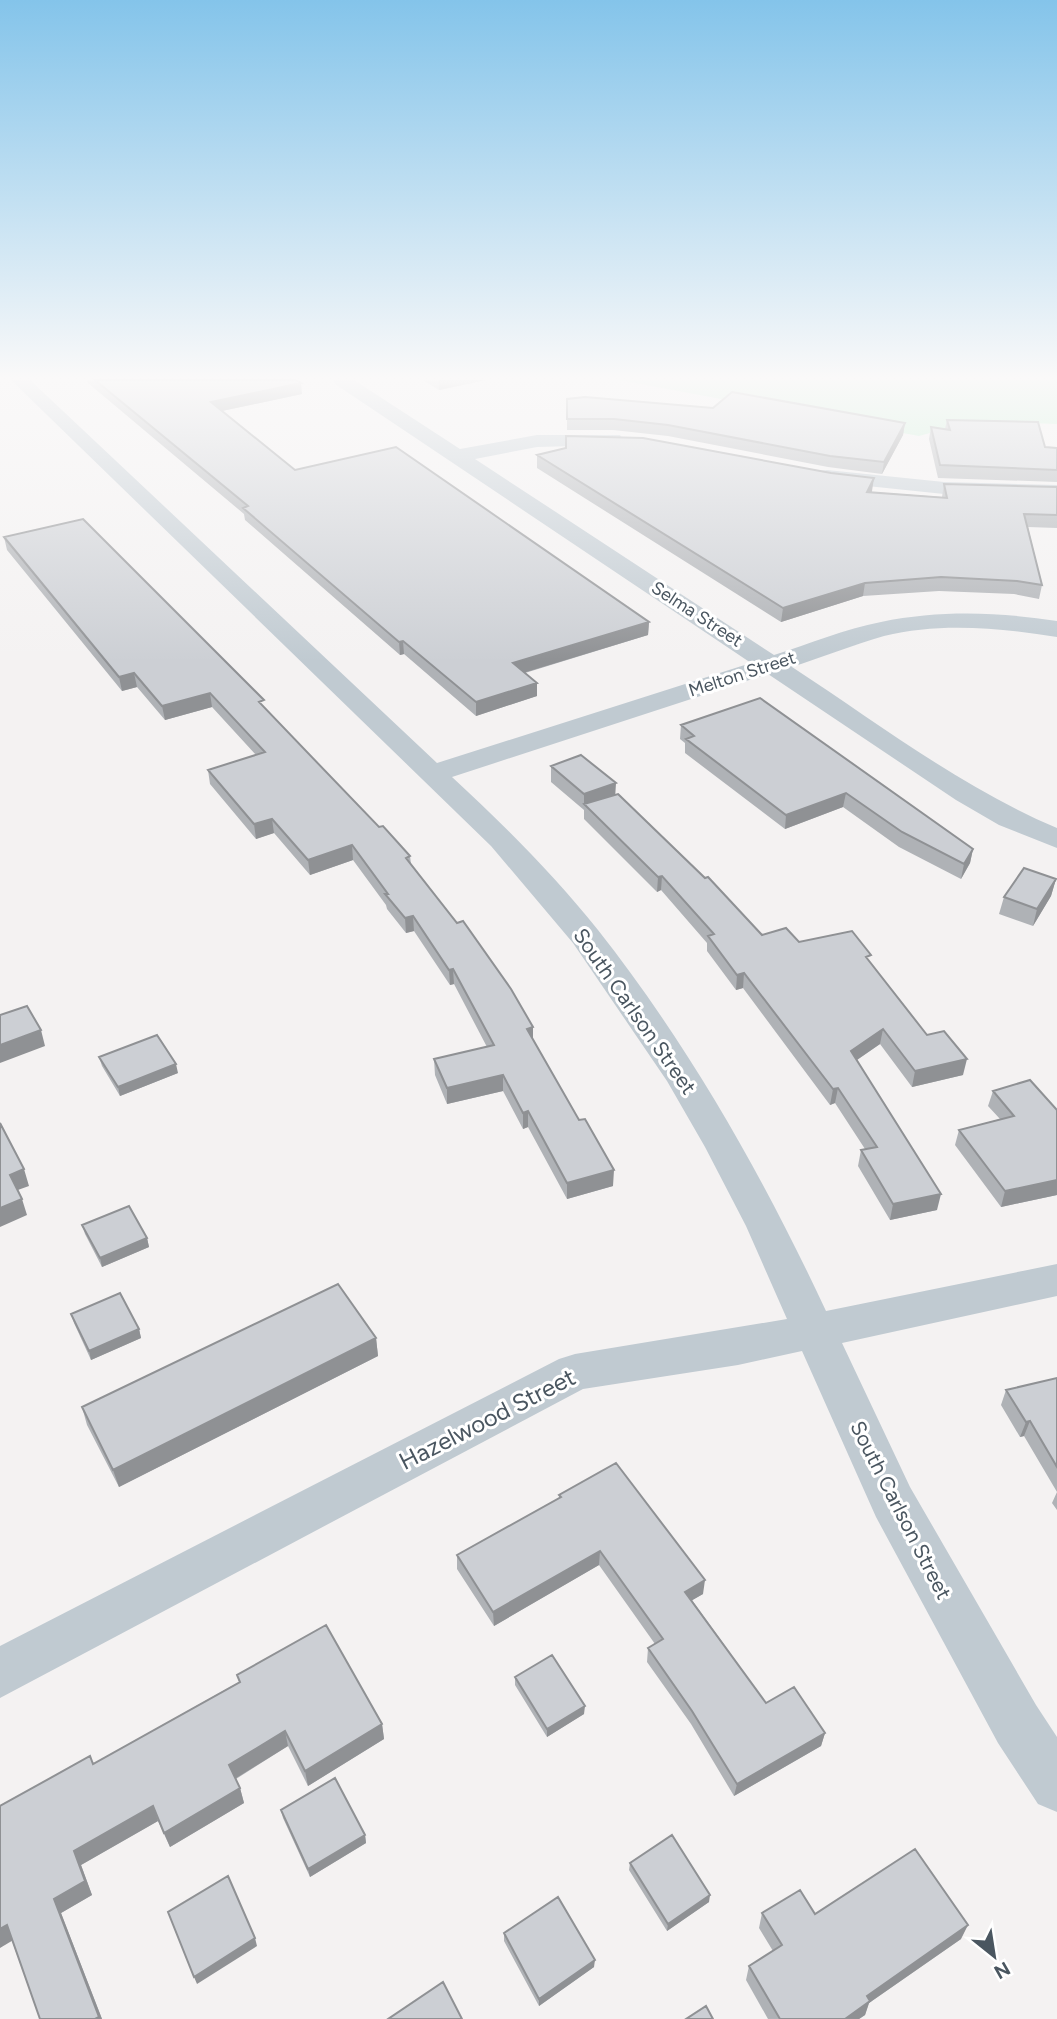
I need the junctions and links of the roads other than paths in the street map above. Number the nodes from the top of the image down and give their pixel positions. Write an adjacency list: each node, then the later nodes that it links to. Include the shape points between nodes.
1 (119, 474): 7 (street, South Carlson Street)
2 (484, 474): 6 (street, Selma Street)
3 (819, 474): 4 (street, via 909,485)
4 (1057, 491)
5 (1057, 629): 6 (street, Melton Street, via 1000,621 931,620 882,629)
6 (772, 664): 7 (street, Melton Street); 8 (street, Selma Street, via 966,794)
7 (434, 773): 10 (street, South Carlson Street, via 530,870 626,992 724,1147)
8 (1057, 839)
9 (1057, 1280): 10 (street, Hazelwood Street)
10 (815, 1331): 11 (street, Hazelwood Street, via 575,1371); 12 (street, South Carlson Street, via 900,1514 1017,1724)
11 (0, 1673)
12 (1057, 1785)

